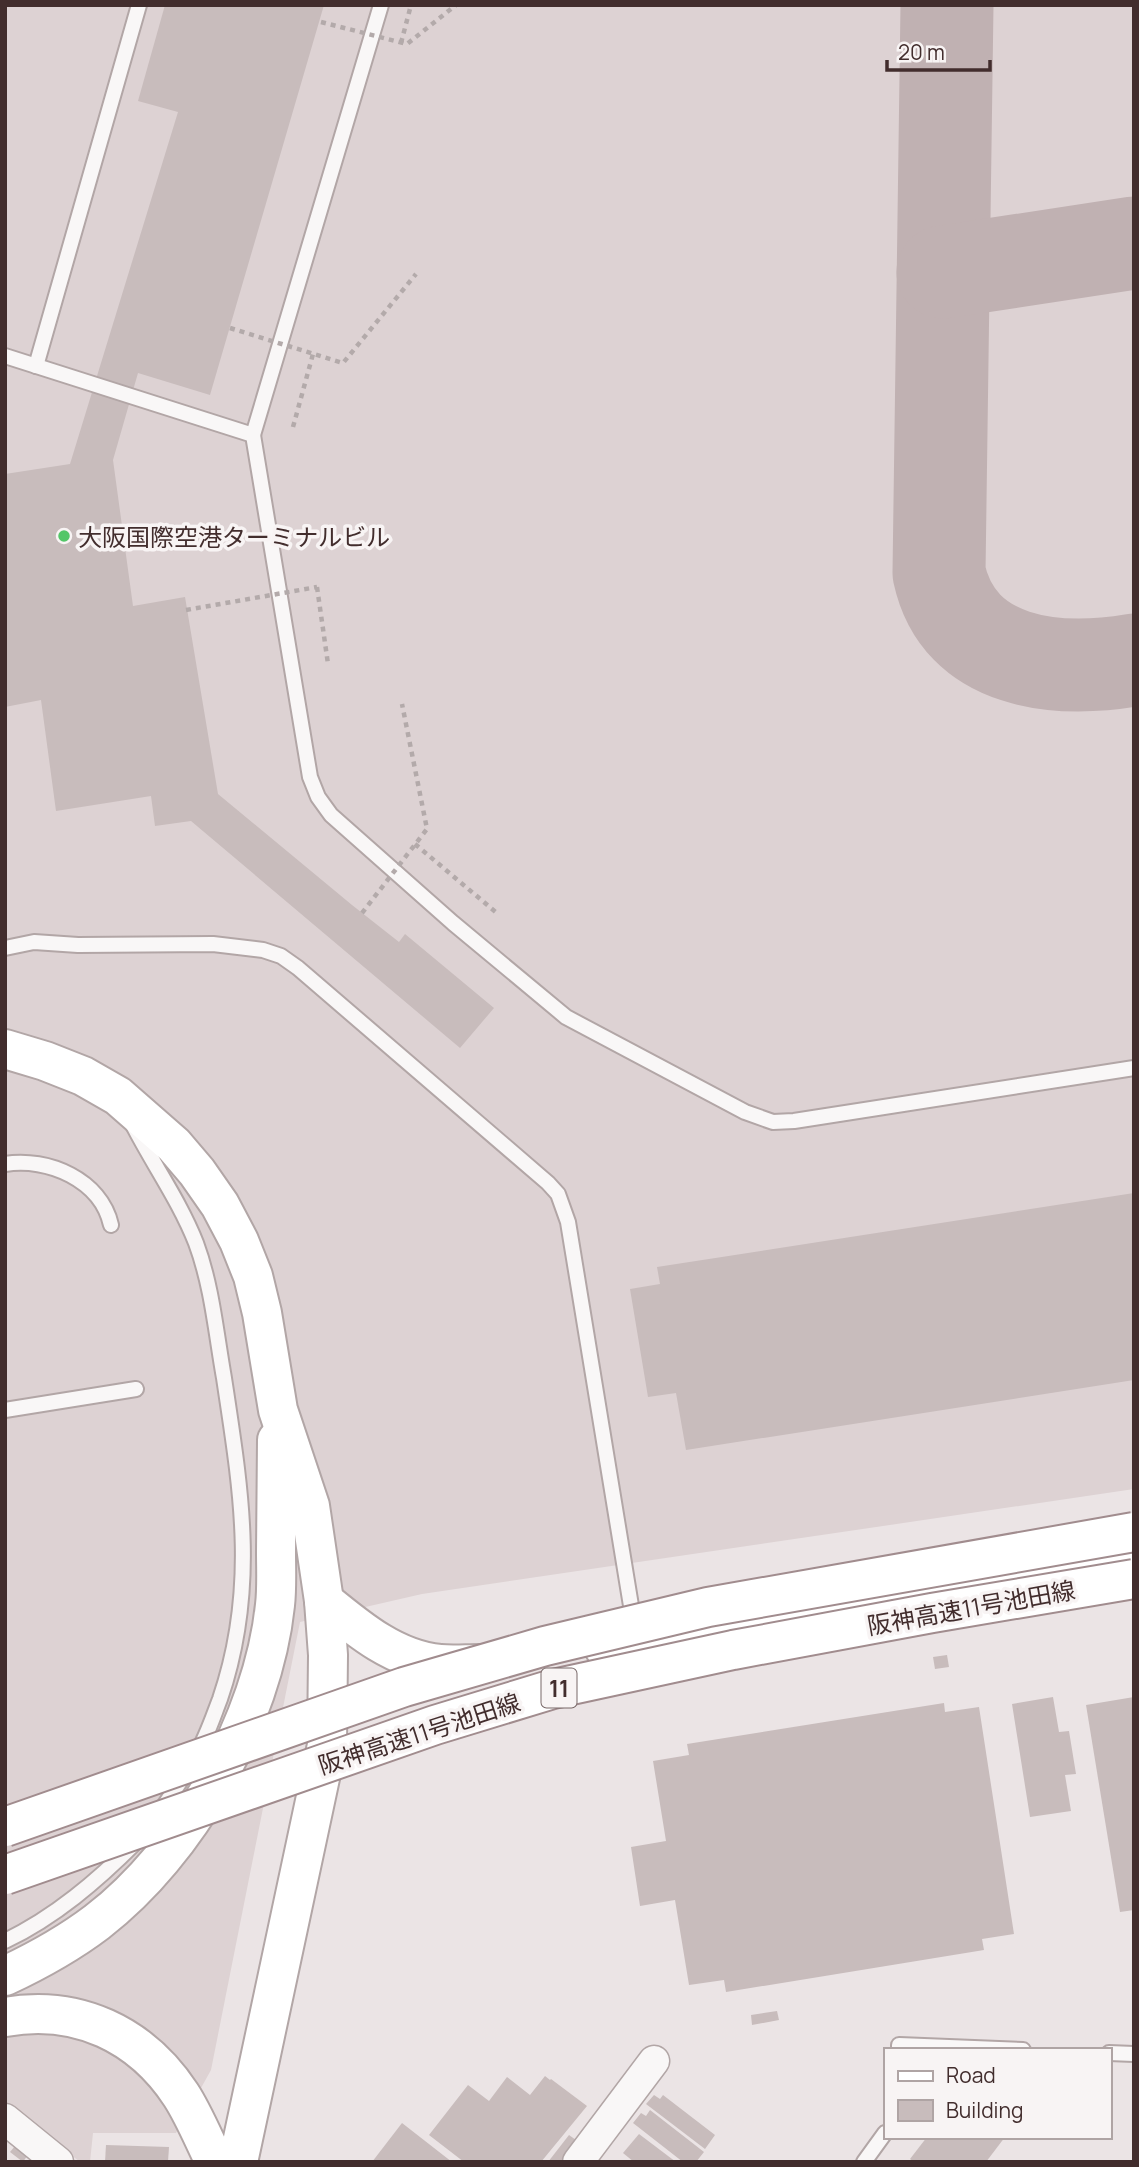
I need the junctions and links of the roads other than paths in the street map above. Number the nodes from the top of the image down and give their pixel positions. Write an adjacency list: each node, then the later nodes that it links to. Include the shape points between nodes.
1 (139, 5): 4 (lane)
2 (381, 5): 5 (lane)
3 (5, 356): 4 (lane)
4 (36, 366): 5 (lane)
5 (253, 435): 8 (lane, via 310,778 318,797 331,815 412,887 566,1017 745,1112 773,1122)
6 (5, 948): 19 (lane, via 34,943 222,944 281,957 548,1182 558,1194 568,1222)
7 (5, 1049): 9 (main road, via 83,1076)
8 (1134, 1068)
9 (117, 1096): 14 (main road, via 174,1145 197,1172 239,1241 262,1313); 25 (lane, via 195,1242 212,1305 240,1479 245,1552 240,1614 215,1713 200,1748 159,1813 136,1842 81,1893)
10 (5, 1164): 11 (lane, via 34,1162 66,1173 103,1203)
11 (111, 1225)
12 (136, 1389): 13 (lane)
13 (5, 1410)
14 (278, 1410): 18 (main road, via 310,1506); 22 (main road, via 275,1605 264,1662)
15 (1134, 1532): 23 (main road, 阪神高速11号池田線 / 11, bridge, via 708,1608 545,1646 404,1687)
16 (1134, 1560): 19 (main road)
17 (1134, 1579): 24 (main road, 阪神高速11号池田線 / 11, bridge, via 786,1640 553,1689 435,1725)
18 (324, 1601): 20 (main road, via 394,1651 438,1664); 21 (main road)
19 (637, 1643): 20 (main road)
20 (499, 1664): 21 (main road)
21 (328, 1716): 22 (main road); 37 (main road, via 327,1745)
22 (226, 1758): 26 (main road, via 181,1833 127,1896 65,1944)
23 (5, 1827)
24 (5, 1875)
25 (5, 1941)
26 (5, 1976)
27 (5, 2017): 36 (main road, via 55,2013 128,2039 182,2097)
28 (898, 2048): 29 (lane)
29 (973, 2048)
30 (1111, 2053): 31 (lane)
31 (1134, 2054)
32 (654, 2061): 38 (street)
33 (5, 2119): 35 (street)
34 (884, 2134): 39 (lane)
35 (58, 2162)
36 (215, 2162)
37 (238, 2162)
38 (578, 2162)
39 (863, 2162)

